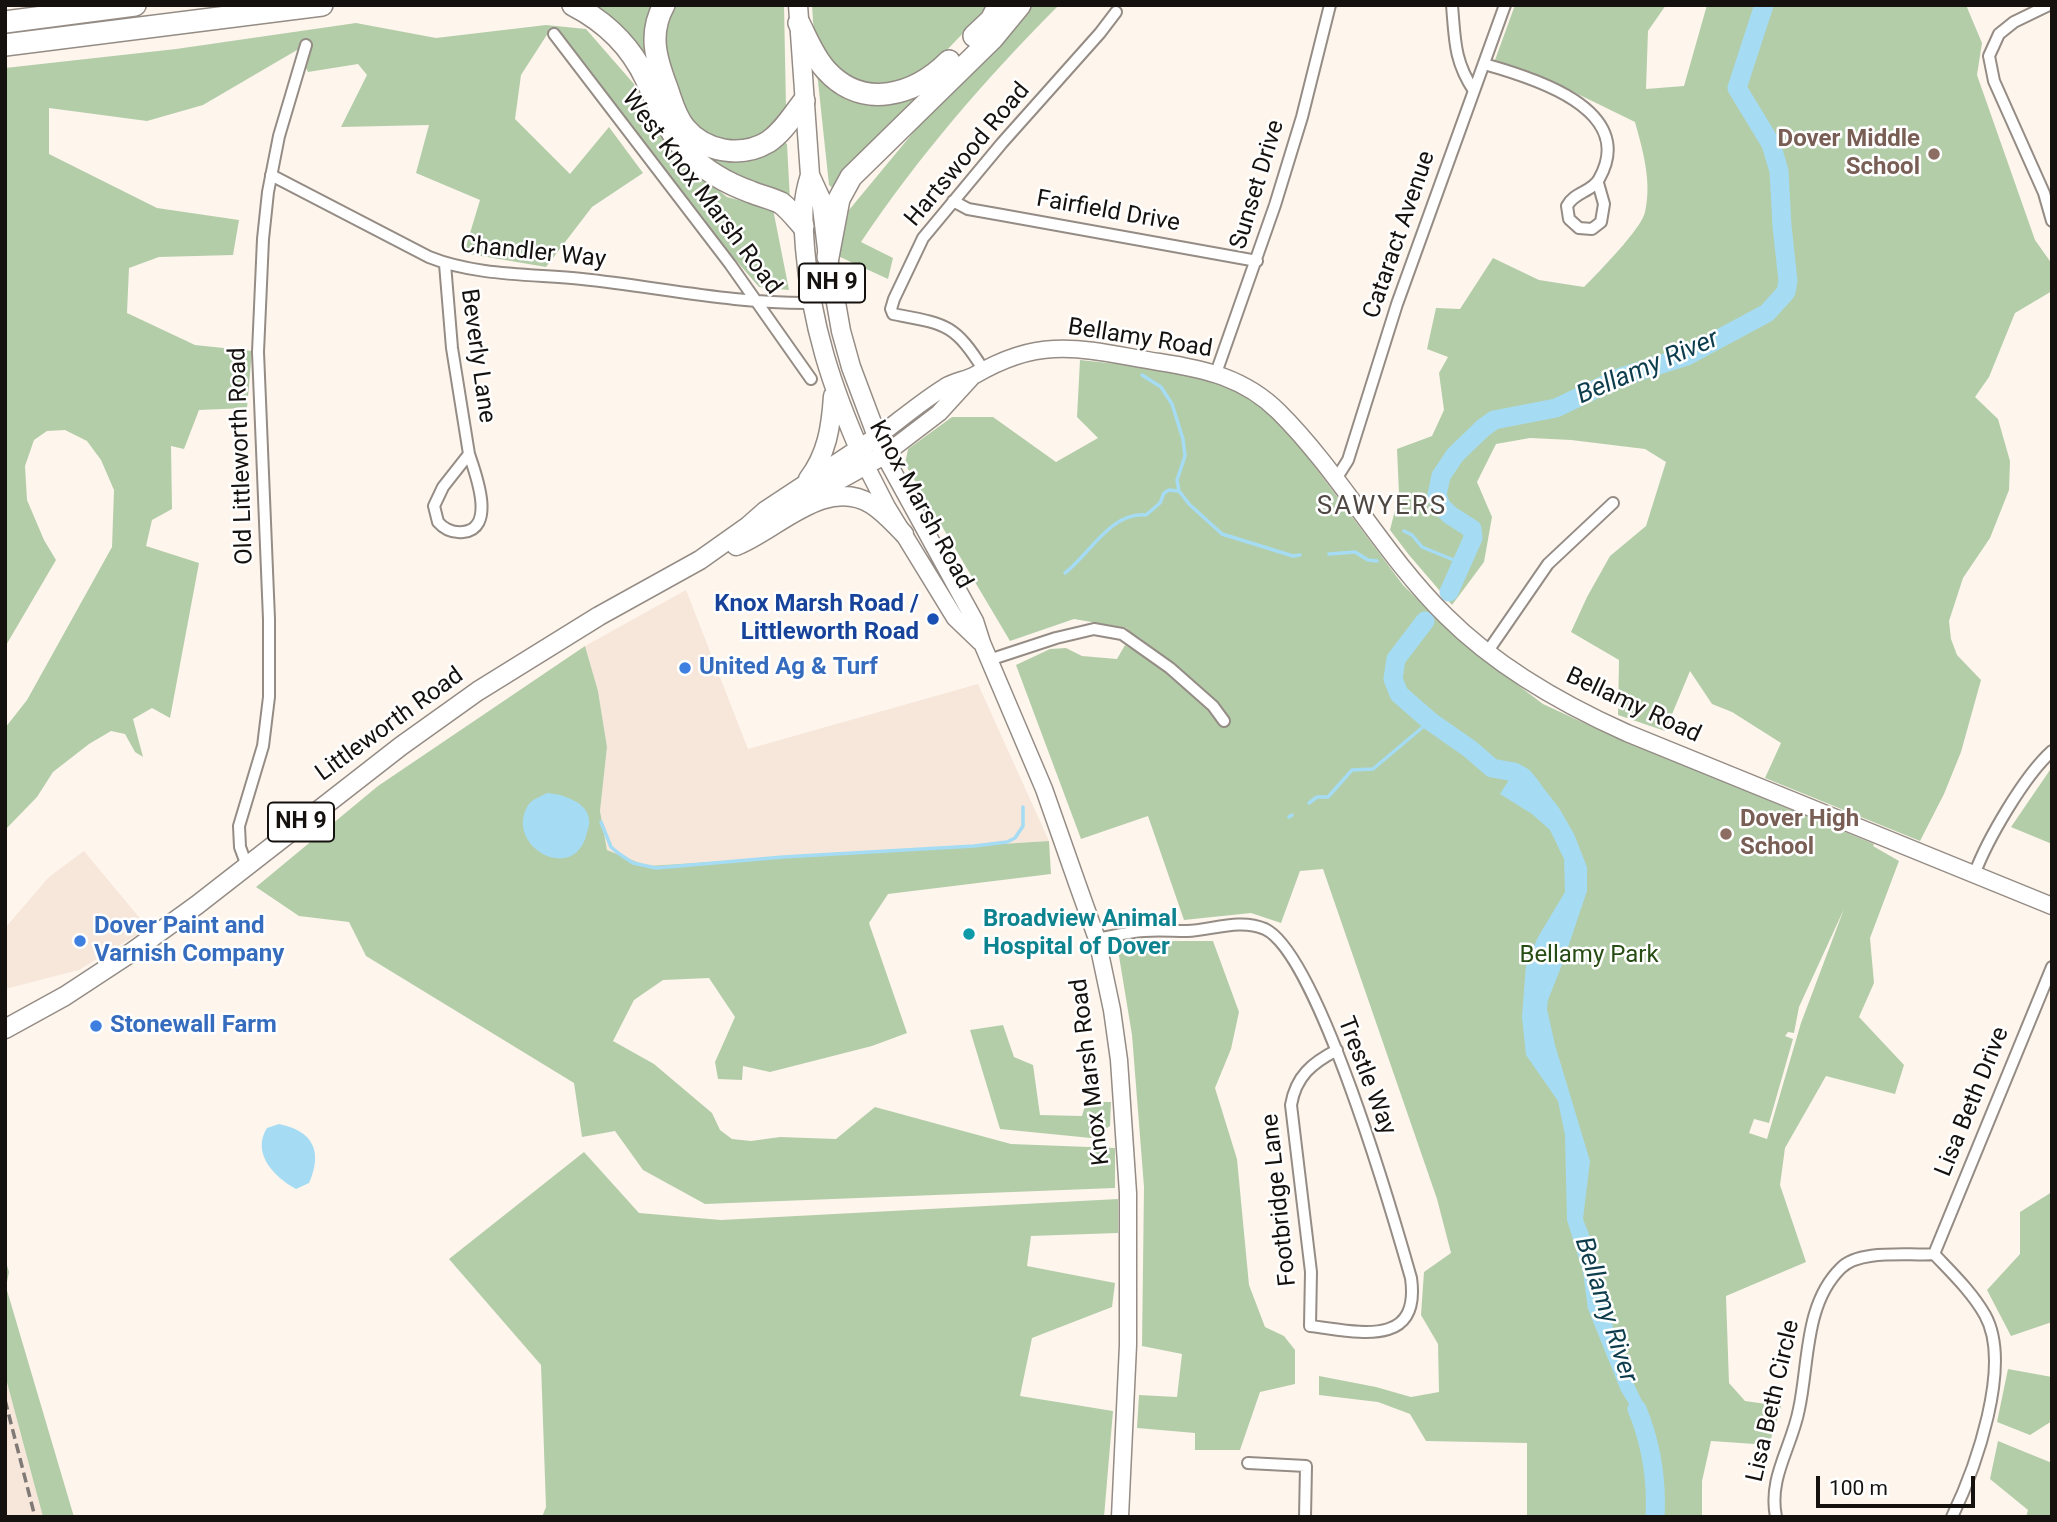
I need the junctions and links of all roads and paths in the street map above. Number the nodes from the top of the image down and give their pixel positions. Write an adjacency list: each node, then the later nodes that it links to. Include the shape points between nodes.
1 (74, 5): 14 (highway)
2 (135, 5): 14 (highway)
3 (322, 5): 17 (highway)
4 (573, 5): 27 (highway, via 600,20 625,44 665,123 691,156 723,181 780,203)
5 (664, 5): 21 (highway, via 654,31 656,58 675,112 697,139 730,151 757,147 780,132)
6 (999, 5): 13 (highway, via 991,20 935,76 897,94 867,93 835,78 820,63)
7 (1020, 5): 28 (highway, via 992,39 851,177 839,199)
8 (1330, 5): 29 (street, Sunset Drive, via 1302,117)
9 (1452, 5): 20 (street, via 1458,61)
10 (1505, 5): 19 (street, Cataract Avenue)
11 (2049, 5): 26 (street, via 1998,34 1989,56 1994,81)
12 (1116, 12): 25 (street, Hartswood Road)
13 (798, 14): 21 (main road, Knox Marsh Road / NH 9)
14 (39, 17): 15 (highway)
15 (5, 22)
16 (554, 34): 31 (street, West Knox Marsh Road)
17 (5, 45)
18 (306, 45): 22 (street, Old Littleworth Road)
19 (1484, 64): 20 (street, Cataract Avenue); 24 (street, via 1569,96 1591,112 1604,133 1606,147)
20 (1474, 91): 41 (street, Cataract Avenue, via 1397,304 1348,460)
21 (804, 101): 23 (main road, Knox Marsh Road / NH 9)
22 (271, 175): 30 (street, Chandler Way); 52 (street, Old Littleworth Road, via 258,352 269,697 259,764 239,826)
23 (810, 175): 27 (main road, Knox Marsh Road / NH 9, via 802,199); 28 (main road, Knox Marsh Road / NH 9, via 821,199)
24 (1598, 183)
25 (953, 201): 29 (street, Fairfield Drive, via 968,209); 33 (street, Hartswood Road, via 915,252 891,309 894,314 949,328 968,344)
26 (2052, 220)
27 (803, 226): 32 (main road, Knox Marsh Road / NH 9)
28 (828, 257): 37 (main road, Knox Marsh Road / NH 9, via 841,331)
29 (1256, 261): 34 (street, Sunset Drive)
30 (445, 264): 31 (street, Chandler Way); 38 (street, Beverly Lane, via 452,348)
31 (757, 300): 32 (street, Chandler Way); 35 (street, West Knox Marsh Road)
32 (812, 303): 36 (main road, Knox Marsh Road / NH 9)
33 (978, 373): 34 (street, Bellamy Road, via 1018,355 1054,349); 37 (street, Bellamy Road, via 948,384); 39 (street, Bellamy Road, via 939,412)
34 (1216, 373): 41 (street, Bellamy Road, via 1262,397)
35 (811, 379)
36 (833, 389): 40 (main road, Knox Marsh Road); 42 (main road, NH 9, via 826,444)
37 (877, 437): 39 (main road, Knox Marsh Road / NH 9); 40 (main road, Littleworth Road / NH 9)
38 (469, 454): 38 (street, Beverly Lane, via 482,505 480,518 470,530 461,532 438,522 434,506)
39 (884, 454): 40 (main road, Littleworth Road / NH 9); 47 (street, Knox Marsh Road, via 960,591)
40 (862, 458): 42 (main road, Littleworth Road / NH 9); 44 (main road, Littleworth Road / NH 9, via 779,513); 45 (street, Knox Marsh Road)
41 (1336, 479): 48 (street, Bellamy Road, via 1408,575 1447,618)
42 (802, 487): 44 (main road, Littleworth Road / NH 9)
43 (1613, 503): 48 (street, via 1548,564)
44 (748, 526): 46 (main road, Littleworth Road / NH 9)
45 (904, 534): 46 (main road, via 865,501 835,496); 47 (street, Knox Marsh Road, via 955,618)
46 (700, 560): 52 (main road, Littleworth Road / NH 9, via 478,691)
47 (982, 643): 49 (street, Knox Marsh Road)
48 (1488, 652): 53 (street, Bellamy Road, via 1592,717)
49 (989, 660): 50 (street, via 1094,629 1122,634 1170,668); 55 (street, Knox Marsh Road, via 1044,789)
50 (1224, 721)
51 (2052, 751): 53 (street, via 2020,790)
52 (247, 866): 57 (main road, Littleworth Road / NH 9, via 132,952)
53 (1973, 875): 54 (street, Bellamy Road)
54 (2052, 906)
55 (1097, 939): 58 (street, Trestle Way, via 1236,925 1262,928 1289,952); 62 (street, Knox Marsh Road, via 1119,1060 1127,1166 1128,1345)
56 (2052, 967): 59 (street, Lisa Beth Drive)
57 (5, 1029)
58 (1337, 1051): 60 (street, Footbridge Lane, via 1304,1073 1291,1105 1309,1247); 60 (street, Trestle Way, via 1411,1278 1412,1304 1402,1322 1379,1332)
59 (1934, 1254): 64 (street, Lisa Beth Circle, via 1864,1257 1842,1267 1827,1286 1807,1346 1800,1408 1776,1476); 65 (street, via 1973,1297 1994,1339 1980,1446)
60 (1310, 1326)
61 (1248, 1463): 63 (street, via 1307,1466)
62 (1120, 1517)
63 (1305, 1517)
64 (1776, 1517)
65 (1952, 1517)

